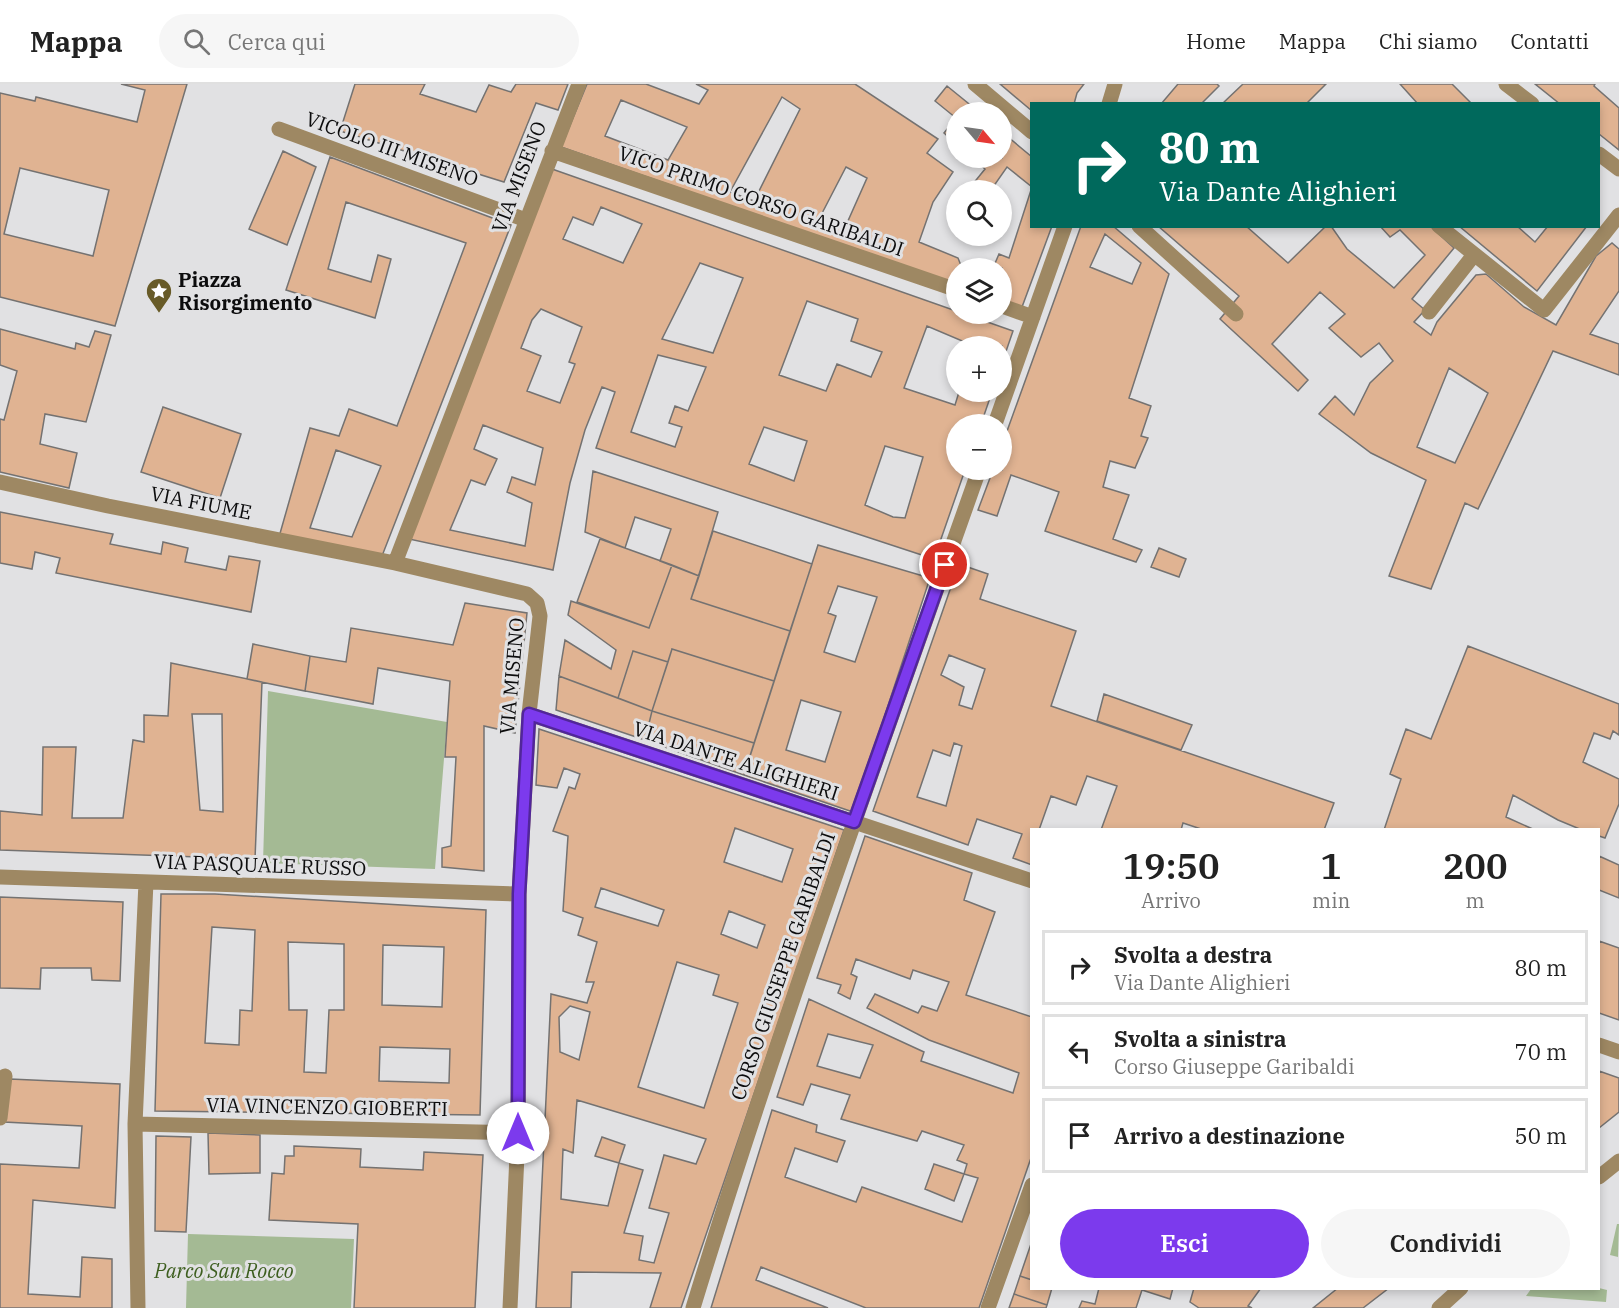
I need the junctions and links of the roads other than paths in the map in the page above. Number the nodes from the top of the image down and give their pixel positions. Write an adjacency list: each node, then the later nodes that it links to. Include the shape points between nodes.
1 (579, 84): 9 (street, VIA MISENO)
2 (975, 84): 8 (street)
3 (1115, 84): 5 (street)
4 (1506, 84): 6 (street)
5 (1109, 102)
6 (1529, 102)
7 (279, 129): 13 (street, VICOLO III MISENO)
8 (1030, 130)
9 (552, 150): 13 (street, VIA MISENO); 18 (street, VICO PRIMO CORSO GARIBALDI)
10 (1600, 155): 11 (street)
11 (1619, 169)
12 (1619, 215): 17 (street, via 1544,310)
13 (525, 220): 26 (street, VIA MISENO)
14 (1064, 228): 22 (street)
15 (1141, 228): 21 (street)
16 (1441, 228): 17 (street)
17 (1473, 256): 20 (street)
18 (946, 287)
19 (1012, 310): 22 (street)
20 (1429, 312)
21 (1236, 314)
22 (1033, 317): 23 (street)
23 (999, 414)
24 (975, 480): 28 (street, CORSO GIUSEPPE GARIBALDI)
25 (0, 482): 26 (street, VIA FIUME)
26 (395, 563): 27 (street, VIA MISENO, via 527,594 537,603 540,616)
27 (529, 714): 28 (street, VIA DANTE ALIGHIERI); 32 (street, VIA MISENO)
28 (854, 822): 30 (street, VIA DANTE ALIGHIERI); 45 (street, CORSO GIUSEPPE GARIBALDI, via 730,1186)
29 (0, 877): 31 (street, VIA PASQUALE RUSSO)
30 (1030, 880)
31 (146, 882): 32 (street, VIA PASQUALE RUSSO); 37 (street)
32 (519, 894): 38 (street, VIA MISENO)
33 (1600, 1045): 34 (street)
34 (1619, 1052)
35 (5, 1076): 36 (street)
36 (0, 1118)
37 (135, 1124): 38 (street, VIA VINCENZO GIOBERTI); 43 (street)
38 (518, 1133): 44 (street, VIA MISENO)
39 (1619, 1161): 40 (street)
40 (1600, 1176)
41 (1030, 1191): 46 (street)
42 (1459, 1290): 47 (street)
43 (138, 1308)
44 (510, 1308)
45 (693, 1308)
46 (988, 1308)
47 (1439, 1308)

